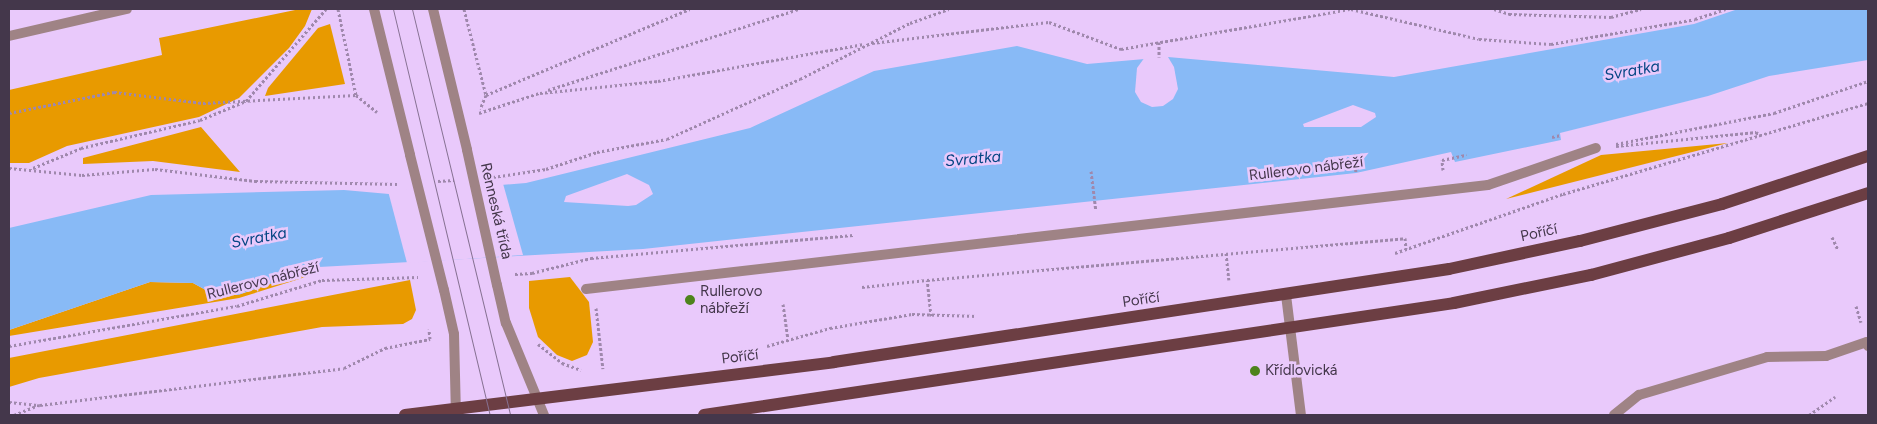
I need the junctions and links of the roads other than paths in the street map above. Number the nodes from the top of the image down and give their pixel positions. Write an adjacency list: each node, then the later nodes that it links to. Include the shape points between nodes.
1 (127, 9): 4 (street)
2 (374, 9): 13 (street, bridge, via 454,334)
3 (433, 9): 12 (street, Renneská třída, bridge, via 506,323)
4 (9, 36)
5 (1596, 148): 8 (street, via 1488,185)
6 (1868, 156): 9 (main road, Poříčí, via 1722,204 1580,241 1449,269)
7 (1868, 193): 10 (main road, via 1729,238 1591,275 1454,303)
8 (586, 289)
9 (1286, 295): 10 (street); 12 (main road, Poříčí, via 834,362)
10 (1290, 328): 16 (main road); 17 (street)
11 (1868, 346): 18 (street, via 1867,342 1826,356 1768,357 1639,395)
12 (538, 399): 13 (main road, Poříčí); 15 (street, Renneská třída)
13 (456, 412): 14 (main road, Poříčí)
14 (405, 415)
15 (544, 415)
16 (704, 415)
17 (1301, 415)
18 (1614, 415)

